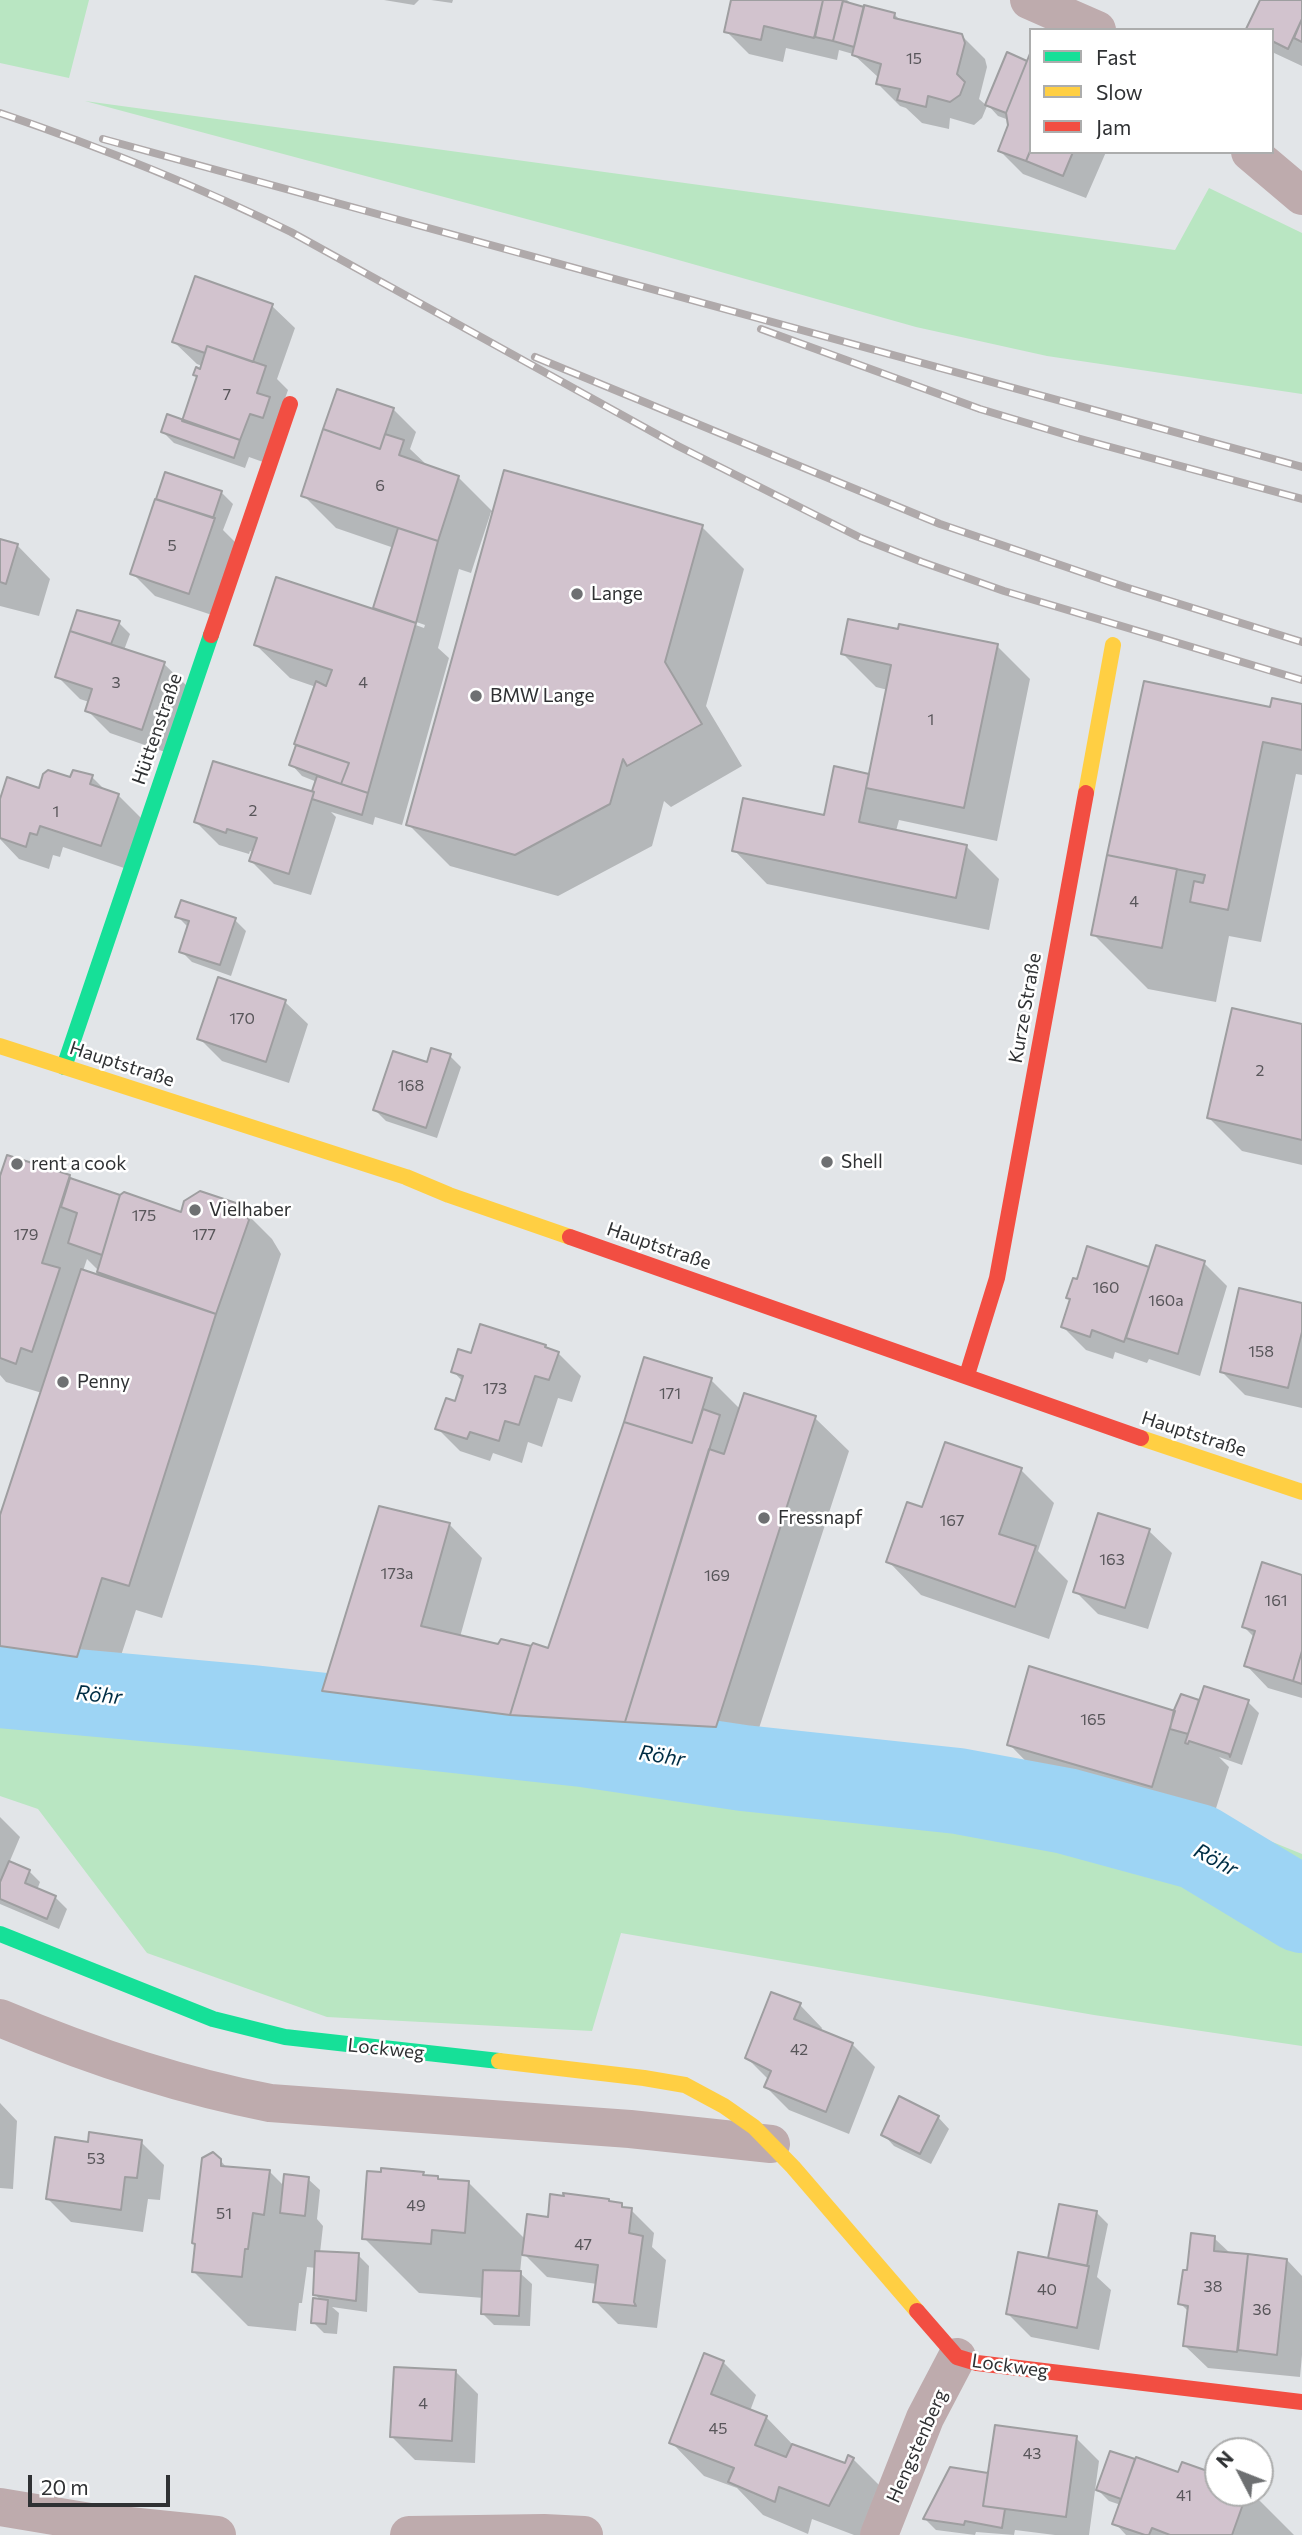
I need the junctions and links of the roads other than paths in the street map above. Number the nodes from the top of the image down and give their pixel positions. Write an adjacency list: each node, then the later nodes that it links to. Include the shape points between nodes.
1 (1029, 0): 2 (street)
2 (1092, 28)
3 (1252, 154): 4 (street)
4 (1302, 196)
5 (290, 404): 8 (street, Hüttenstraße)
6 (1113, 645): 9 (street, Kurze Straße, via 997,1278)
7 (0, 1046): 8 (street, Hauptstraße)
8 (64, 1068): 9 (street, Hauptstraße, via 405,1177)
9 (967, 1375): 10 (street, Hauptstraße)
10 (1302, 1492)
11 (0, 1934): 13 (street, Lockweg, via 213,2019 285,2037 685,2085 724,2106)
12 (0, 2018): 13 (street, via 73,2049 171,2081 270,2103)
13 (771, 2144): 14 (street, Lockweg)
14 (957, 2357): 15 (street, Lockweg); 20 (street, Hengstenberg, via 925,2418)
15 (1302, 2402)
16 (0, 2507): 17 (street)
17 (217, 2535)
18 (409, 2535): 19 (street)
19 (584, 2535)
20 (879, 2535)

